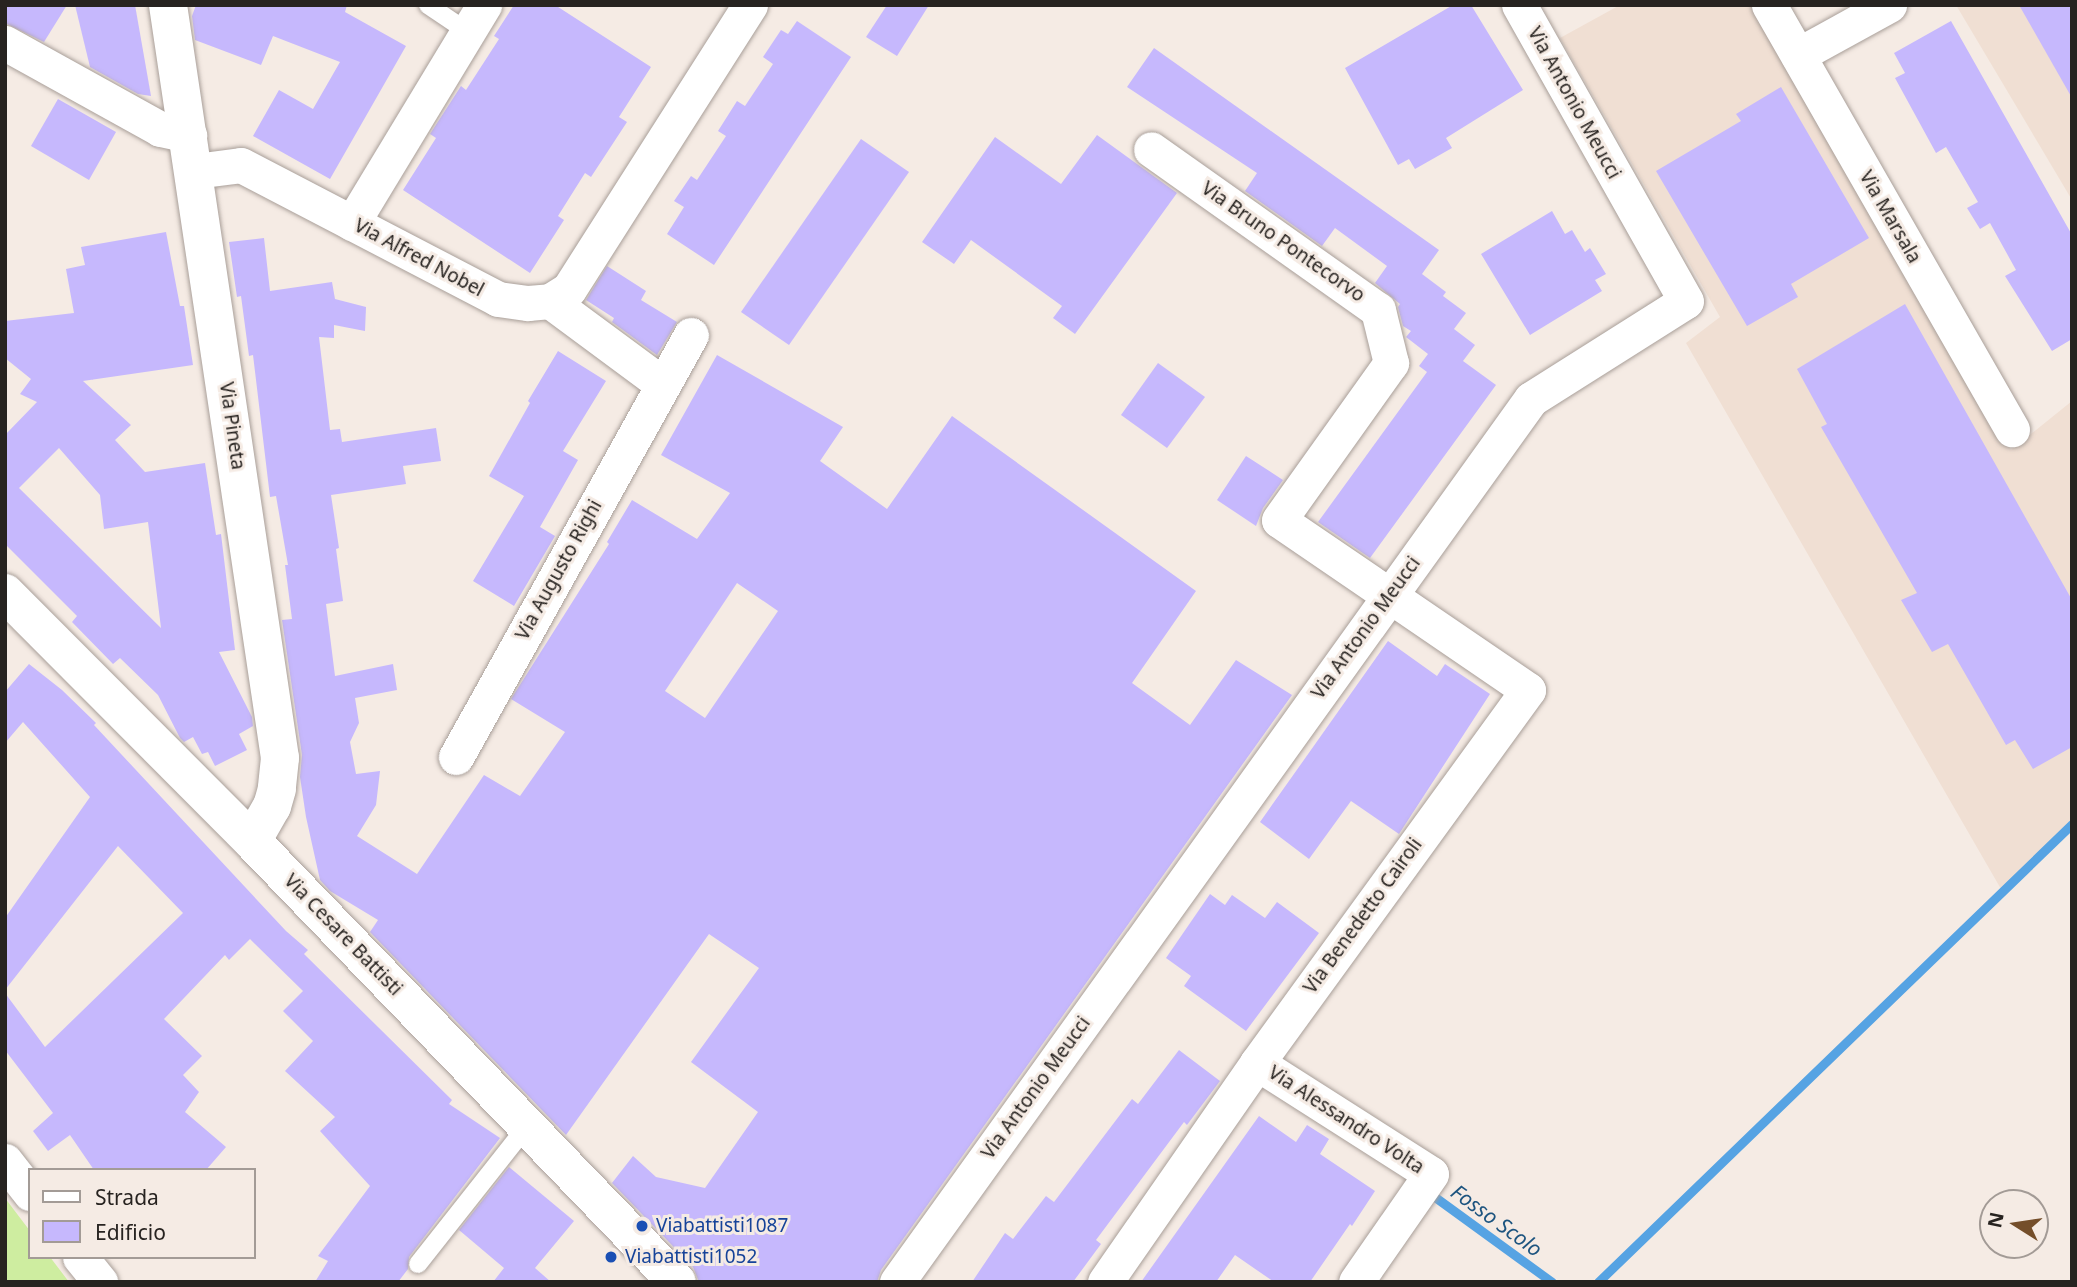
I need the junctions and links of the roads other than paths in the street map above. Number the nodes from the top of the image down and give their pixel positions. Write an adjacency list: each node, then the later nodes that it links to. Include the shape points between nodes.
1 (168, 5): 10 (street, Via Pineta)
2 (428, 5): 7 (lane)
3 (750, 5): 14 (street, via 569,289)
4 (1519, 5): 19 (street, Via Antonio Meucci, via 1686,301 1531,399)
5 (1769, 5): 9 (street, Via Marsala)
6 (1889, 5): 9 (street)
7 (476, 18): 13 (street)
8 (5, 43): 10 (street, via 160,129)
9 (1798, 55): 17 (street, Via Marsala)
10 (189, 135): 12 (street, Via Pineta)
11 (1151, 149): 19 (street, Via Bruno Pontecorvo, via 1378,310 1391,363 1279,520)
12 (195, 172): 13 (street, Via Alfred Nobel, via 241,165); 21 (street, Via Pineta, via 280,758 272,806)
13 (352, 223): 14 (street, Via Alfred Nobel, via 498,299)
14 (551, 301): 16 (street)
15 (691, 335): 16 (street, Via Augusto Righi)
16 (662, 383): 20 (street, Via Augusto Righi)
17 (2012, 429)
18 (5, 593): 21 (street, Via Cesare Battisti)
19 (1389, 596): 22 (street, Via Benedetto Cairoli, via 1528,690); 30 (street, Via Antonio Meucci)
20 (456, 757)
21 (252, 841): 23 (street, Via Cesare Battisti)
22 (1257, 1063): 31 (street, Via Benedetto Cairoli); 32 (street, Via Alessandro Volta, via 1431,1174)
23 (527, 1126): 27 (lane); 29 (street, Via Cesare Battisti)
24 (5, 1161): 25 (street)
25 (28, 1190)
26 (82, 1259): 28 (street)
27 (418, 1264)
28 (100, 1282)
29 (677, 1282)
30 (897, 1282)
31 (1105, 1282)
32 (1356, 1282)

